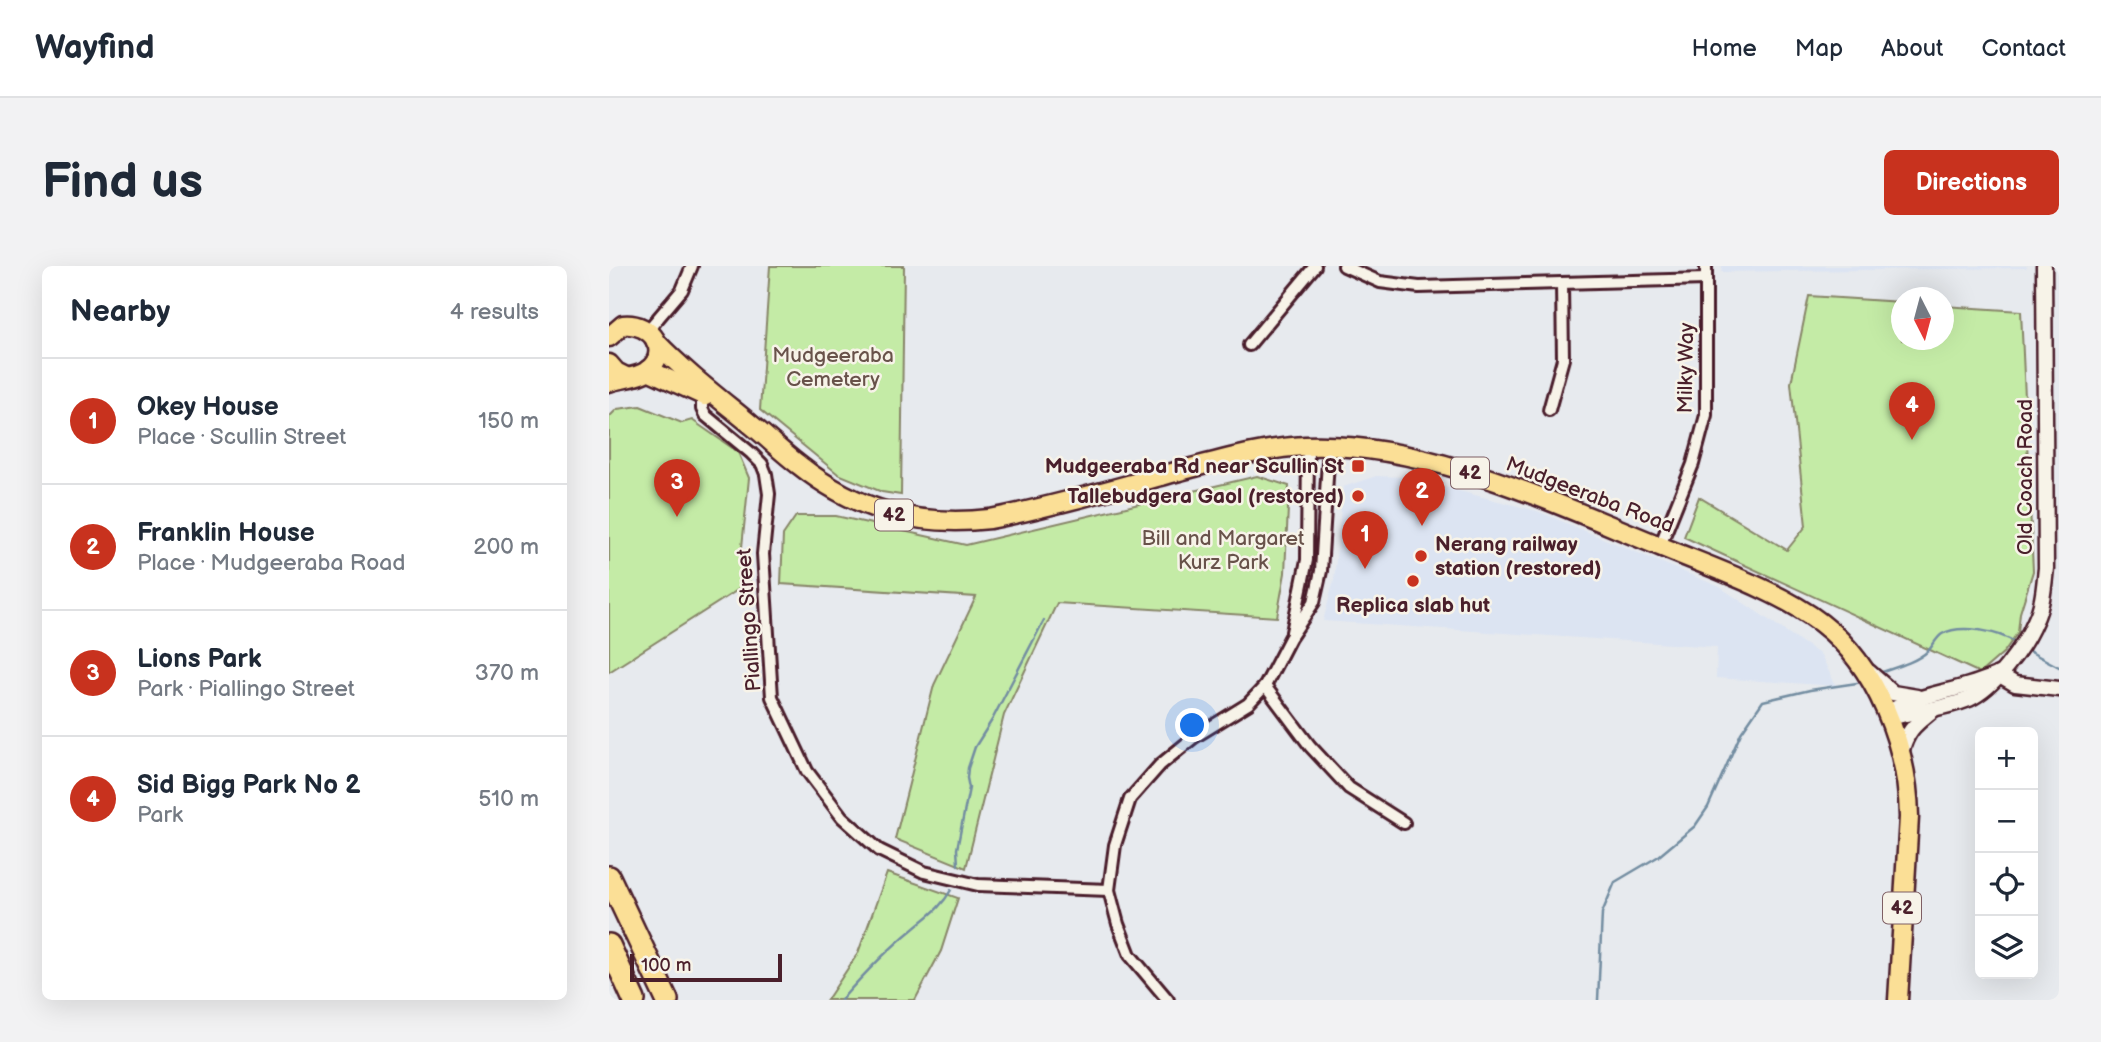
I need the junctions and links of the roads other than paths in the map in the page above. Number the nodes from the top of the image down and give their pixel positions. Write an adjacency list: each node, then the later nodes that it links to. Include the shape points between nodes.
1 (692, 266): 8 (street)
2 (1315, 266): 10 (street)
3 (1344, 266): 7 (street, via 1380,282 1419,287)
4 (1706, 266): 6 (street, Milky Way)
5 (2044, 266): 22 (street, Old Coach Road, via 2046,568 2040,607 2027,637)
6 (1706, 279): 7 (street); 19 (street, Milky Way, via 1706,415 1693,464)
7 (1562, 284): 16 (street, via 1563,359)
8 (652, 336): 9 (main road, via 632,324 616,329); 12 (main road, via 657,357); 15 (main road, Mudgeeraba Road / 42, via 685,372)
9 (609, 337)
10 (1249, 345)
11 (609, 364): 13 (main road)
12 (648, 370): 13 (main road); 14 (main road, Mudgeeraba Road / 42)
13 (617, 379)
14 (702, 395): 15 (main road, Mudgeeraba Road / 42); 30 (street, Piallingo Street, via 705,415 751,453 766,474 769,494 763,554 772,697 807,771 842,817 879,850 924,872 978,886)
15 (722, 402): 17 (main road, Mudgeeraba Road / 42, via 798,464 857,502 893,515 958,522 1019,513 1240,455)
16 (1549, 410)
17 (1308, 446): 18 (main road, Mudgeeraba Road / 42); 20 (street, via 1307,559)
18 (1329, 446): 19 (main road, Mudgeeraba Road / 42, via 1410,455 1477,475); 20 (street, via 1321,571 1314,602)
19 (1660, 547): 21 (main road, Mudgeeraba Road / 42, via 1784,600 1820,622)
20 (1290, 638): 23 (street)
21 (1861, 668): 25 (street, via 1893,693); 26 (main road, Mudgeeraba Road / 42)
22 (1998, 674): 24 (street, via 2015,684); 25 (street, Old Coach Road, via 1981,693 1952,704)
23 (1265, 686): 28 (street, via 1349,788); 30 (street, via 1248,704 1160,765 1130,799 1115,845)
24 (2059, 688)
25 (1932, 702): 26 (street, Old Coach Road, via 1902,705); 27 (street, via 1905,736)
26 (1888, 716): 27 (main road, Mudgeeraba Road / 42)
27 (1901, 753): 35 (main road, Mudgeeraba Road / 42, via 1909,817)
28 (1404, 823)
29 (609, 877): 33 (highway)
30 (1109, 890): 34 (street, via 1130,955)
31 (609, 945): 32 (highway)
32 (635, 1000)
33 (667, 1000)
34 (1168, 1000)
35 (1898, 1000)

